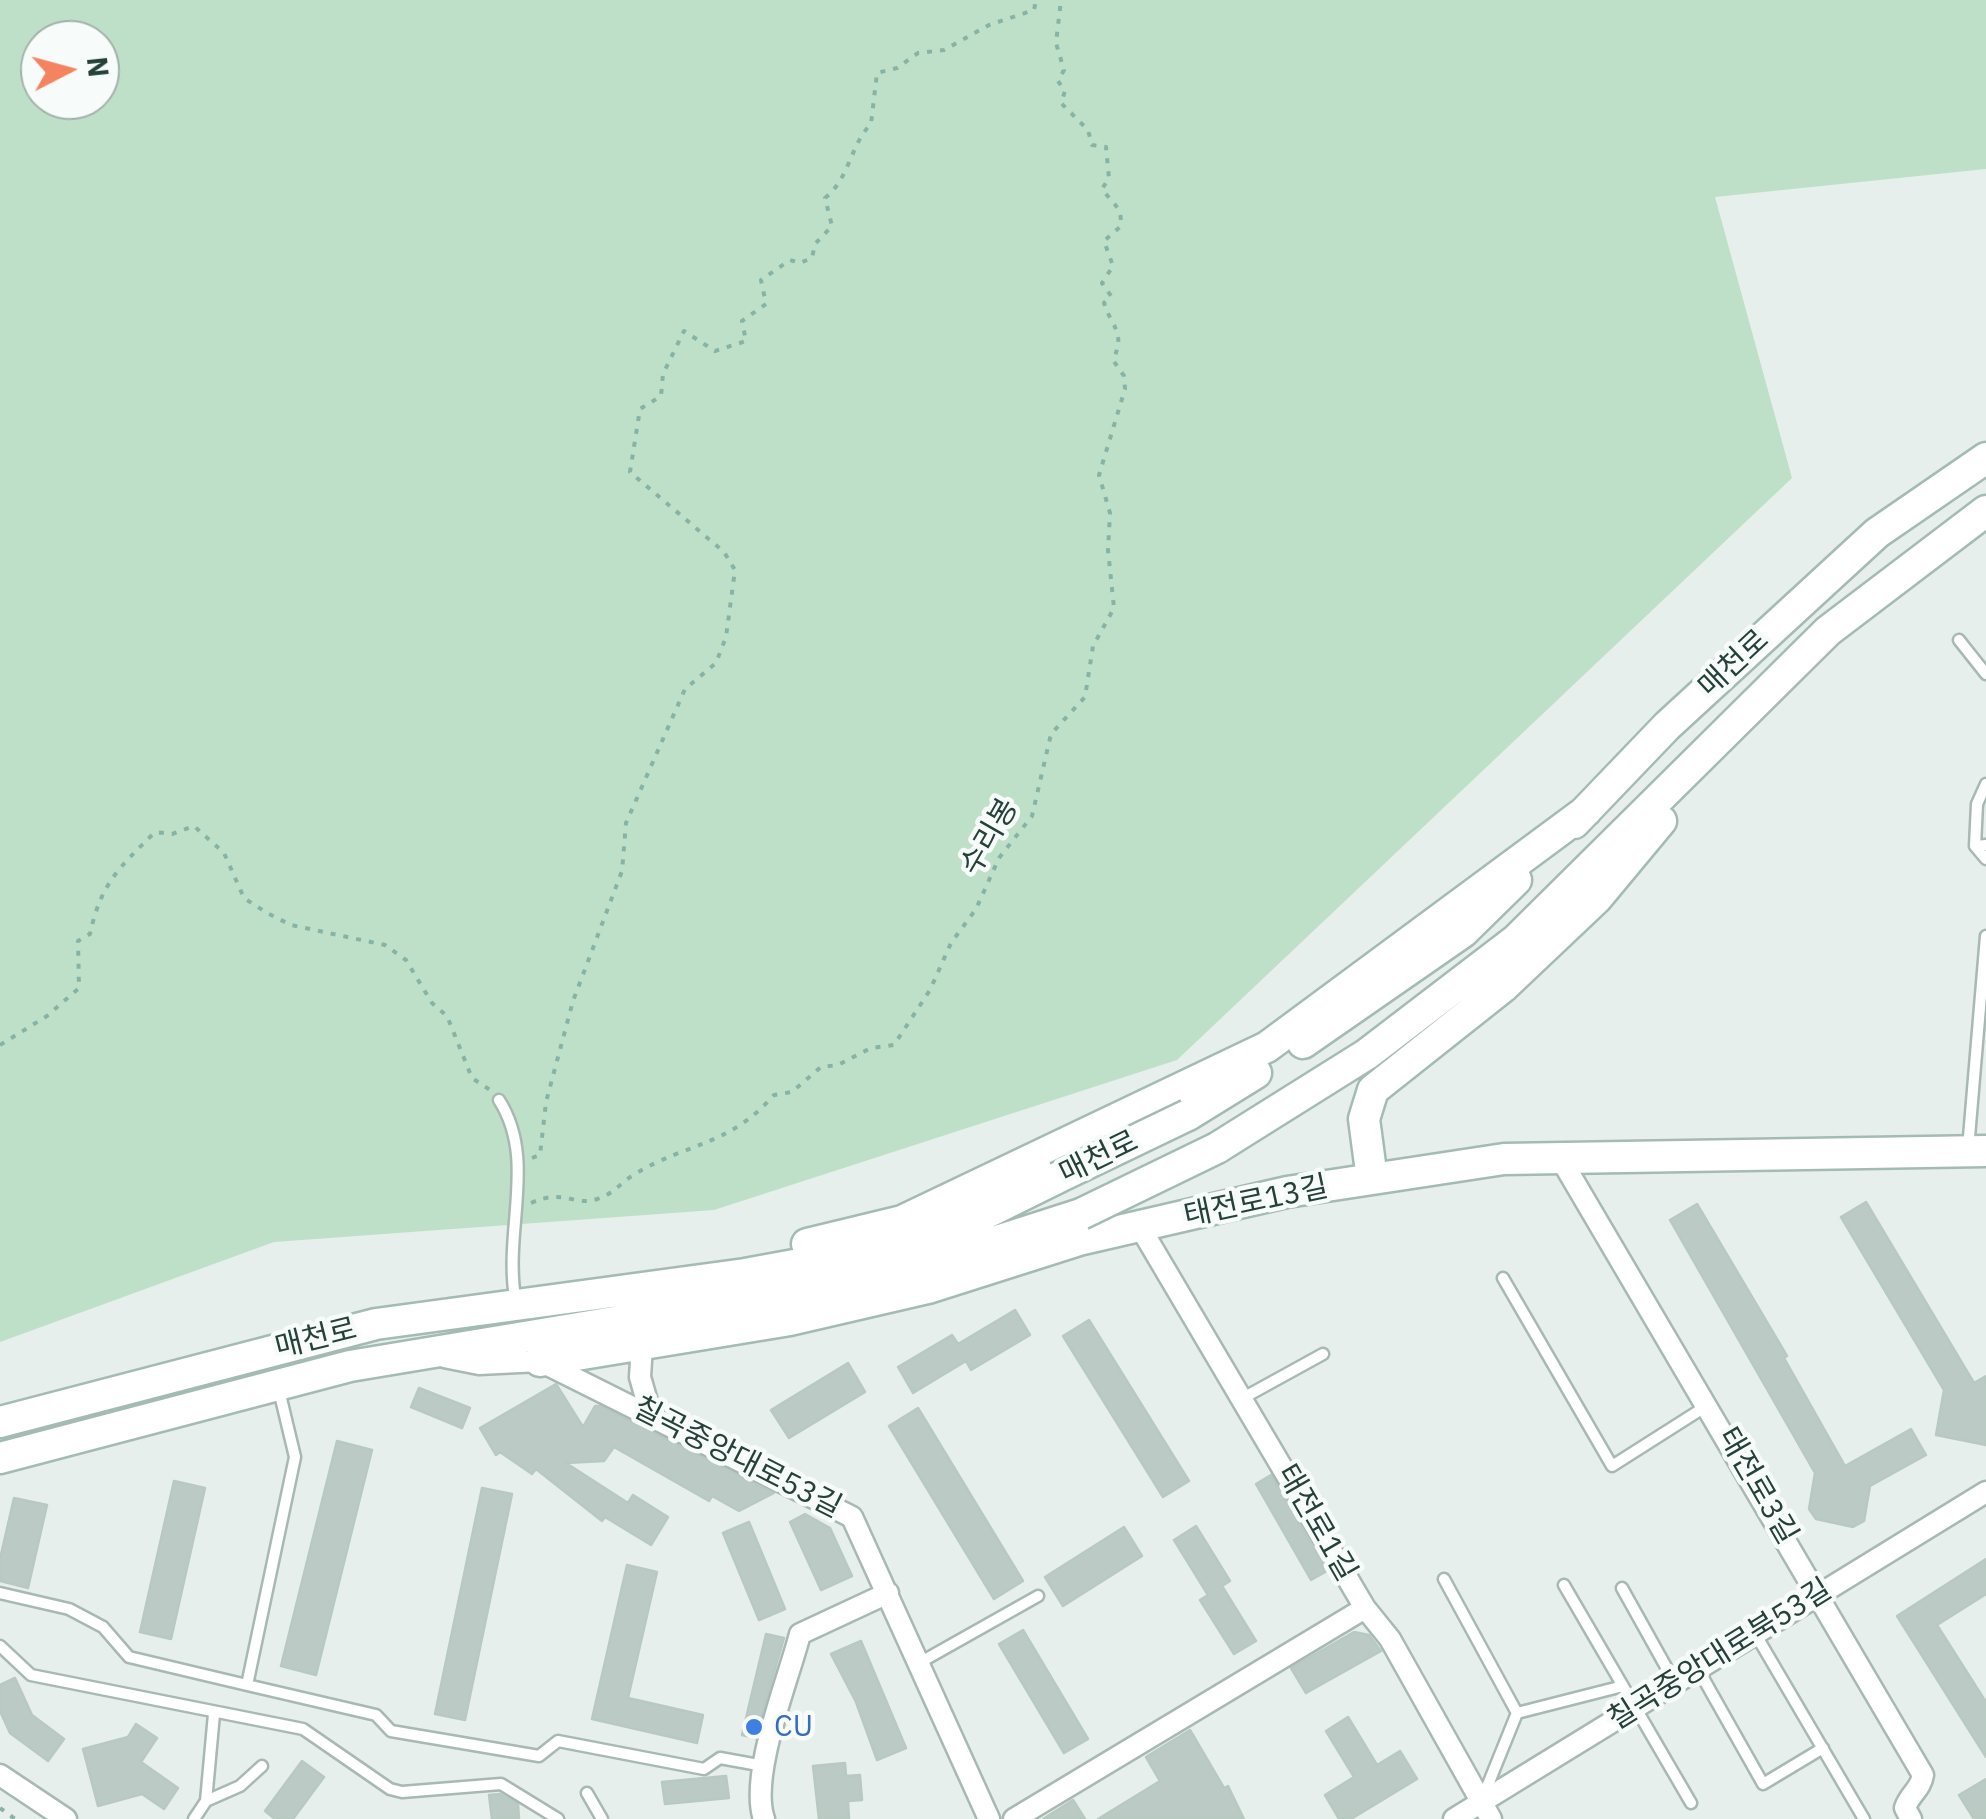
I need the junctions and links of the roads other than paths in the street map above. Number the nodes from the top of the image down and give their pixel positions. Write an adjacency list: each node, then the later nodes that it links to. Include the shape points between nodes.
1 (1986, 458): 7 (main road, 매천로, via 1878,533 1667,726)
2 (1986, 511): 5 (main road, 매천로, via 1828,631)
3 (1958, 640): 4 (lane)
4 (1986, 674)
5 (1735, 724): 15 (main road, via 1596,898 1503,987 1373,1090 1364,1120); 21 (main road, 매천로, bridge, via 1516,940 1367,1054 1217,1148 1081,1214 885,1277)
6 (1986, 784): 8 (lane, via 1977,804)
7 (1586, 811): 12 (main road, via 1268,1047); 18 (main road, 매천로, bridge, via 1464,932 1188,1115 960,1226 860,1253)
8 (1981, 846): 9 (lane)
9 (1986, 859)
10 (1986, 936): 13 (lane)
11 (499, 1100): 19 (lane, via 520,1162 509,1267)
12 (1102, 1127): 16 (main road); 18 (main road, via 902,1220)
13 (1977, 1151): 14 (main road, 태전로13길)
14 (1559, 1156): 15 (main road, 태전로13길); 26 (street, 태전로3길)
15 (1372, 1179): 16 (main road, 태전로13길)
16 (1140, 1226): 20 (main road, 태전로13길, via 928,1288); 25 (street, 태전로1길)
17 (1503, 1278): 26 (lane, via 1612,1466)
18 (629, 1288): 19 (main road, 매천로)
19 (516, 1304): 28 (main road, 매천로, via 376,1324)
20 (642, 1345): 23 (main road, 태전로13길); 27 (street, via 640,1377)
21 (421, 1352): 23 (street, 칠곡중앙대로53길, via 479,1364); 24 (main road, 매천로)
22 (1323, 1354): 25 (lane)
23 (540, 1361): 27 (street, 칠곡중앙대로53길)
24 (278, 1382): 29 (main road, 매천로); 44 (lane, via 295,1458)
25 (1243, 1398): 38 (street, 태전로1길)
26 (1709, 1405): 36 (street, 태전로3길)
27 (650, 1412): 35 (street, 칠곡중앙대로53길, via 852,1517)
28 (0, 1422)
29 (0, 1458)
30 (1986, 1492): 36 (street, 칠곡중앙대로북53길)
31 (1444, 1579): 47 (lane)
32 (1564, 1585): 45 (lane)
33 (1622, 1588): 43 (lane)
34 (0, 1593): 44 (lane, via 69,1609 102,1627 129,1657)
35 (888, 1594): 41 (street, 칠곡중앙대로53길); 51 (street, via 800,1634)
36 (1820, 1594): 39 (street, 칠곡중앙대로북53길); 66 (street, 태전로3길, via 1923,1775 1905,1808)
37 (1038, 1596): 41 (lane)
38 (1365, 1608): 56 (street, 태전로1길, via 1390,1639); 63 (street)
39 (1755, 1634): 42 (street, 칠곡중앙대로북53길); 49 (lane)
40 (0, 1646): 48 (lane, via 31,1675)
41 (919, 1662): 62 (street, 칠곡중앙대로53길)
42 (1698, 1669): 43 (street, 칠곡중앙대로북53길); 49 (lane, via 1763,1784)
43 (1676, 1682): 46 (street, 칠곡중앙대로북53길)
44 (247, 1685): 51 (lane, via 376,1715 391,1731 540,1756 558,1741 704,1769 720,1758)
45 (1623, 1686): 46 (lane); 47 (lane)
46 (1635, 1707): 55 (lane); 56 (street, 칠곡중앙대로북53길)
47 (1517, 1713): 56 (lane)
48 (214, 1714): 54 (lane); 59 (lane, via 303,1729 390,1790 501,1784)
49 (1823, 1748): 65 (lane)
50 (262, 1766): 54 (lane, via 240,1786)
51 (765, 1766): 61 (street, via 758,1802)
52 (0, 1775): 57 (street)
53 (587, 1793): 60 (lane)
54 (206, 1800): 58 (lane)
55 (1692, 1802)
56 (1486, 1811): 64 (street, 칠곡중앙대로북53길)
57 (66, 1819)
58 (194, 1819)
59 (558, 1819)
60 (602, 1819)
61 (764, 1819)
62 (989, 1819)
63 (1014, 1819)
64 (1454, 1819)
65 (1864, 1819)
66 (1911, 1819)

